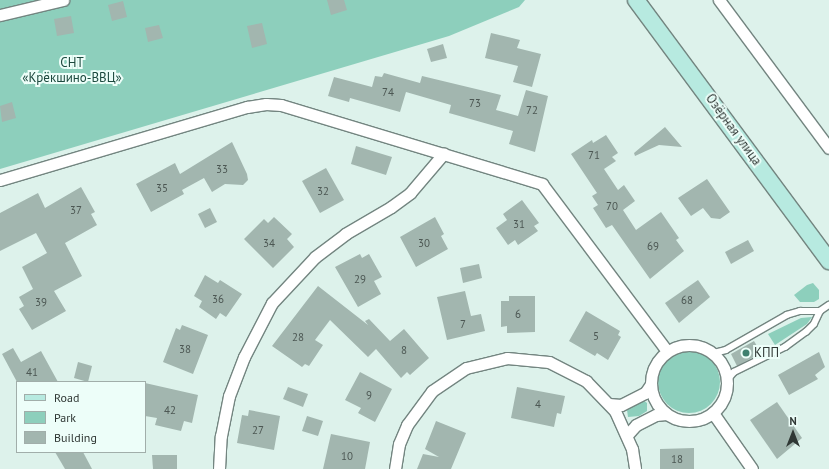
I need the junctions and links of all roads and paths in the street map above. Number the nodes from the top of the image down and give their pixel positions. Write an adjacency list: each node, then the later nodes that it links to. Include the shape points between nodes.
1 (63, 0): 4 (street)
2 (636, 0): 8 (main road, Озёрная улица)
3 (719, 0): 5 (street)
4 (0, 15)
5 (829, 148)
6 (444, 153): 7 (street, via 281,105 266,104 247,107); 11 (street, via 542,184); 19 (street, via 410,193 344,234 315,257 272,303 244,357 229,396 221,436)
7 (0, 180)
8 (829, 261)
9 (829, 305): 10 (lane)
10 (820, 311): 12 (lane, via 800,311 787,316 726,350); 13 (lane, via 814,324 806,332 785,347 734,372)
11 (667, 351): 12 (street, via 676,346 696,345); 14 (street, via 654,366)
12 (714, 353): 13 (street, via 726,369)
13 (728, 379): 16 (street, via 725,398)
14 (650, 384): 15 (street, via 645,393 621,405); 17 (street, via 655,401)
15 (609, 404): 18 (street); 20 (street, via 586,381 549,362 507,358 486,361 448,378 418,407 399,444)
16 (713, 413): 17 (street, via 704,418 685,421); 22 (street)
17 (666, 414): 18 (street, via 656,415 636,425)
18 (627, 435): 21 (street)
19 (220, 469)
20 (395, 469)
21 (635, 469)
22 (752, 469)

